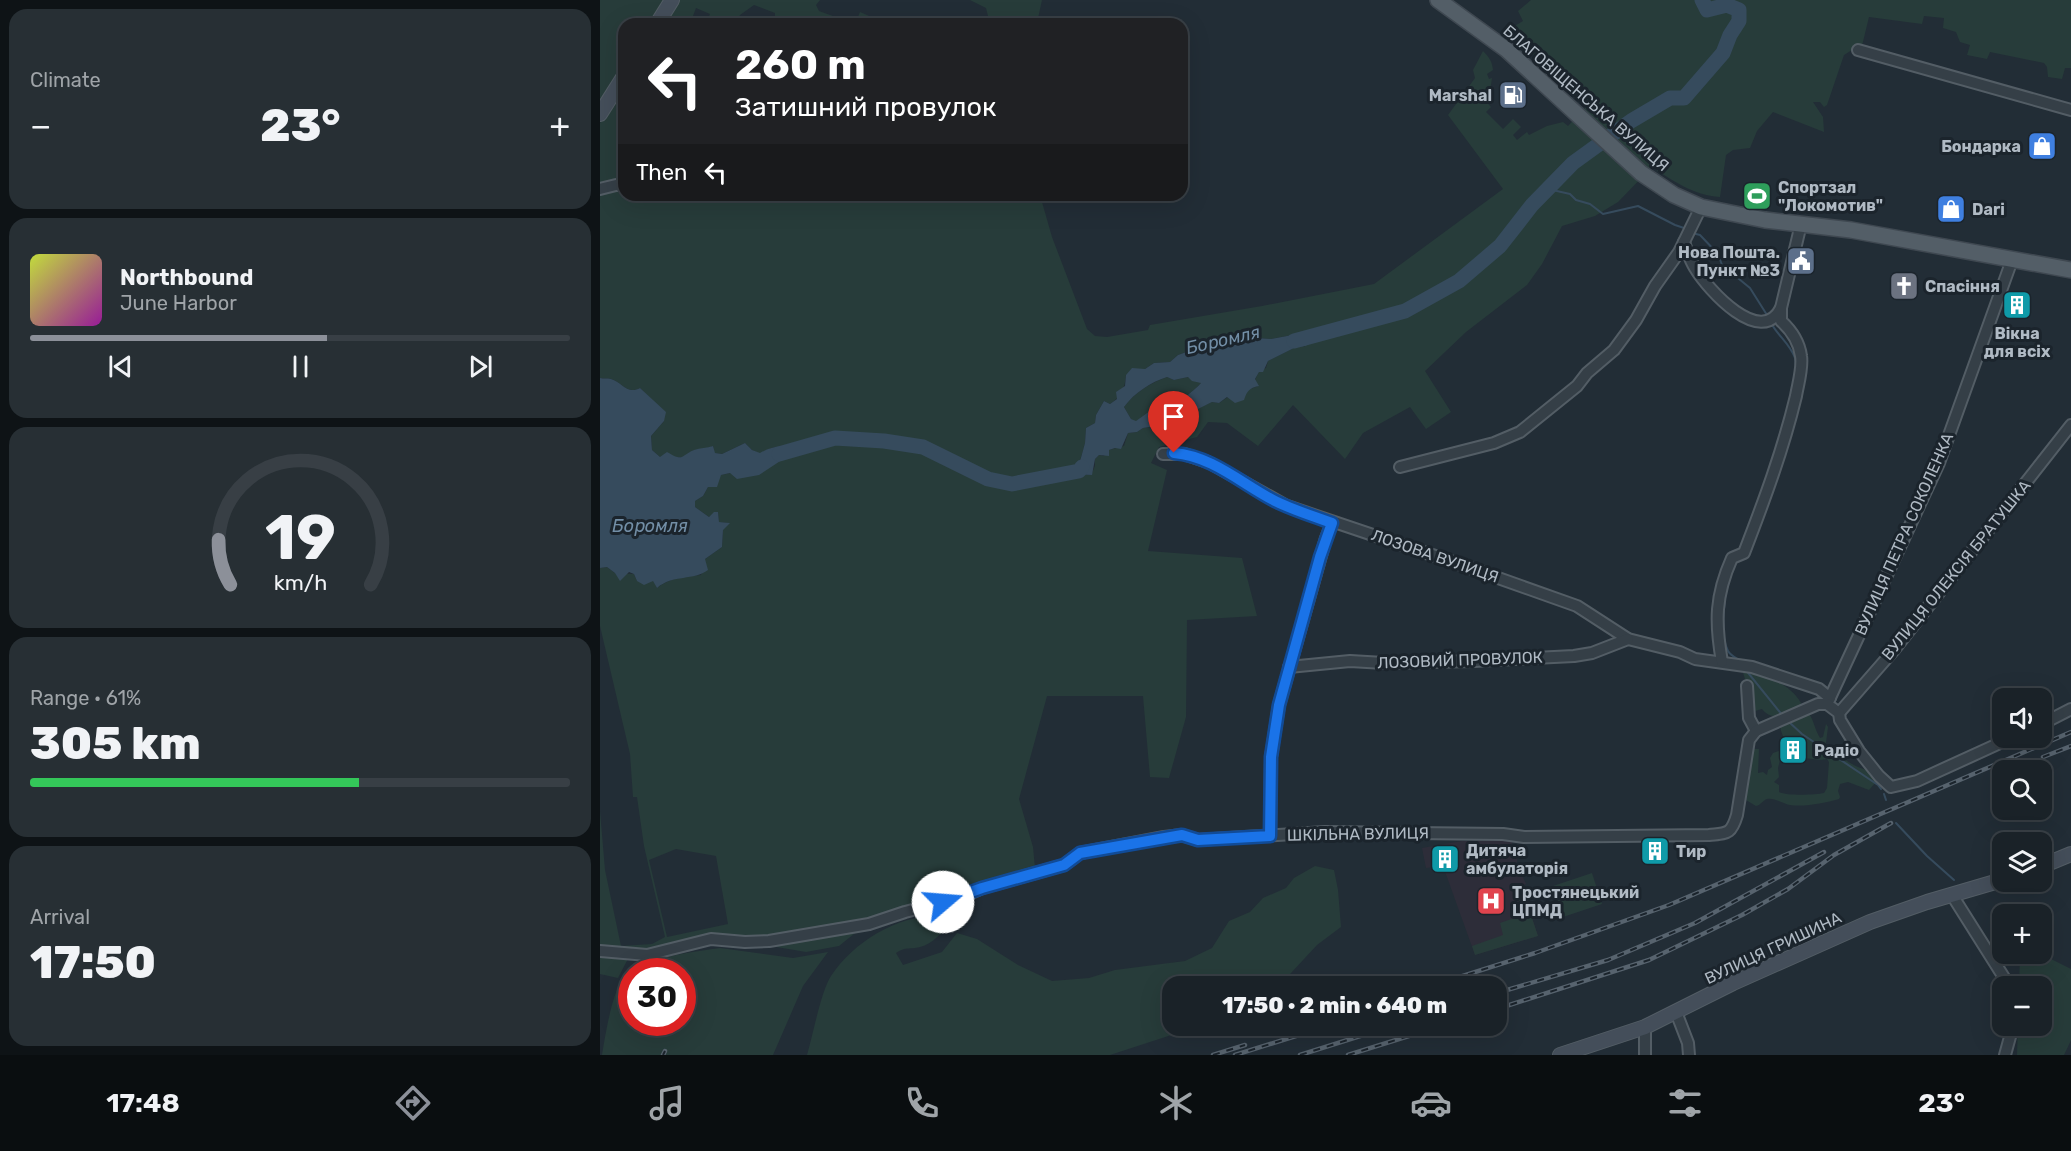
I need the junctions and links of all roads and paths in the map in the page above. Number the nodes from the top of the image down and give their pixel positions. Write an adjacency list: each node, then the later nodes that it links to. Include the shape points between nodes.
1 (672, 0): 3 (street)
2 (1438, 0): 10 (main road, БЛАГОВІЩЕНСЬКА ВУЛИЦЯ, via 1507,50 1635,168 1674,195)
3 (661, 18)
4 (1858, 51): 6 (street)
5 (618, 86): 7 (street)
6 (2071, 110)
7 (600, 114)
8 (618, 185): 9 (street)
9 (600, 189)
10 (1701, 207): 11 (main road, БЛАГОВІЩЕНСЬКА ВУЛИЦЯ); 12 (street)
11 (1801, 224): 13 (main road, БЛАГОВІЩЕНСЬКА ВУЛИЦЯ); 15 (street)
12 (1684, 242): 15 (street, via 1695,268 1728,305 1755,322 1770,321); 18 (street, via 1614,350 1520,432 1494,443)
13 (2012, 260): 14 (main road, БЛАГОВІЩЕНСЬКА ВУЛИЦЯ); 24 (street, ВУЛИЦЯ ПЕТРА СОКОЛЕНКА, via 1940,463)
14 (2071, 270)
15 (1781, 308): 21 (street, via 1782,321 1792,331 1802,358 1798,384 1769,489 1744,553 1732,558 1724,576 1716,608)
16 (2071, 425): 26 (street, ВУЛИЦЯ ОЛЕКСІЯ БРАТУШКА, via 1894,650)
17 (1163, 454): 19 (street, ЛОЗОВА ВУЛИЦЯ, via 1184,454 1208,462 1275,501)
18 (1400, 467)
19 (1332, 523): 20 (street, ЛОЗОВА ВУЛИЦЯ, via 1577,606); 22 (street)
20 (1628, 639): 21 (street, ЛОЗОВА ВУЛИЦЯ, via 1695,659); 22 (street, ЛОЗОВИЙ ПРОВУЛОК, via 1574,656 1350,661)
21 (1722, 662): 24 (street, ЛОЗОВА ВУЛИЦЯ, via 1819,688)
22 (1289, 667): 30 (street, via 1271,757)
23 (1747, 686): 28 (street, via 1749,718)
24 (1829, 701): 26 (street, ЛОЗОВА ВУЛИЦЯ); 28 (street)
25 (2071, 709): 27 (street)
26 (1839, 713): 29 (street, via 1859,751 1891,787 1917,781)
27 (2052, 719)
28 (1756, 731): 30 (street, ШКІЛЬНА ВУЛИЦЯ, via 1749,740 1737,815 1728,833 1524,837 1325,832)
29 (1992, 747)
30 (1270, 836): 35 (street, ШКІЛЬНА ВУЛИЦЯ, via 1198,840 1182,835 1080,853 1064,865 869,924 769,941 711,939 647,955)
31 (2071, 854): 32 (street)
32 (2052, 862)
33 (1992, 883): 34 (street, ВУЛИЦЯ ГРИШИНА)
34 (1952, 895): 36 (street); 37 (street, ВУЛИЦЯ ГРИШИНА, via 1870,922)
35 (600, 951)
36 (2003, 976)
37 (1676, 1012): 38 (street, ВУЛИЦЯ ГРИШИНА); 42 (street)
38 (1645, 1028): 40 (street, ВУЛИЦЯ ГРИШИНА); 41 (street)
39 (2010, 1036): 43 (street)
40 (1560, 1055)
41 (1645, 1055)
42 (1689, 1055)
43 (2005, 1055)

